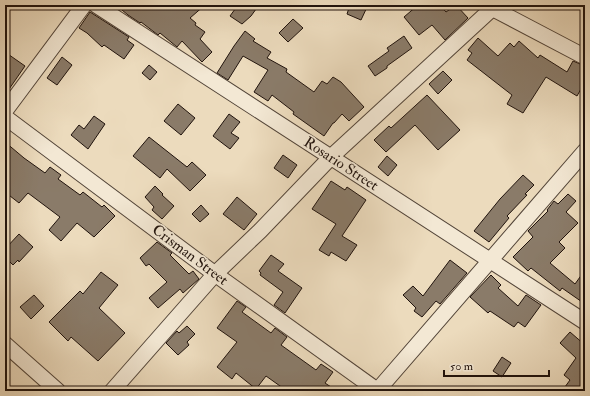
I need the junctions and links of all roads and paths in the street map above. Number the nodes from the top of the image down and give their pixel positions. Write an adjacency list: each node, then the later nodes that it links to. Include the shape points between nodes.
1 (84, 5): 5 (street)
2 (96, 5): 8 (street, Rosario Street)
3 (491, 6): 4 (street); 8 (street)
4 (585, 57)
5 (5, 111)
6 (5, 117): 10 (street, Crisman Street)
7 (585, 152): 9 (street)
8 (331, 157): 9 (street, Rosario Street); 10 (street)
9 (490, 261): 11 (street, Rosario Street); 15 (street)
10 (215, 274): 14 (street); 15 (street, Crisman Street)
11 (585, 322)
12 (5, 344): 13 (street)
13 (58, 391)
14 (112, 391)
15 (377, 391)

